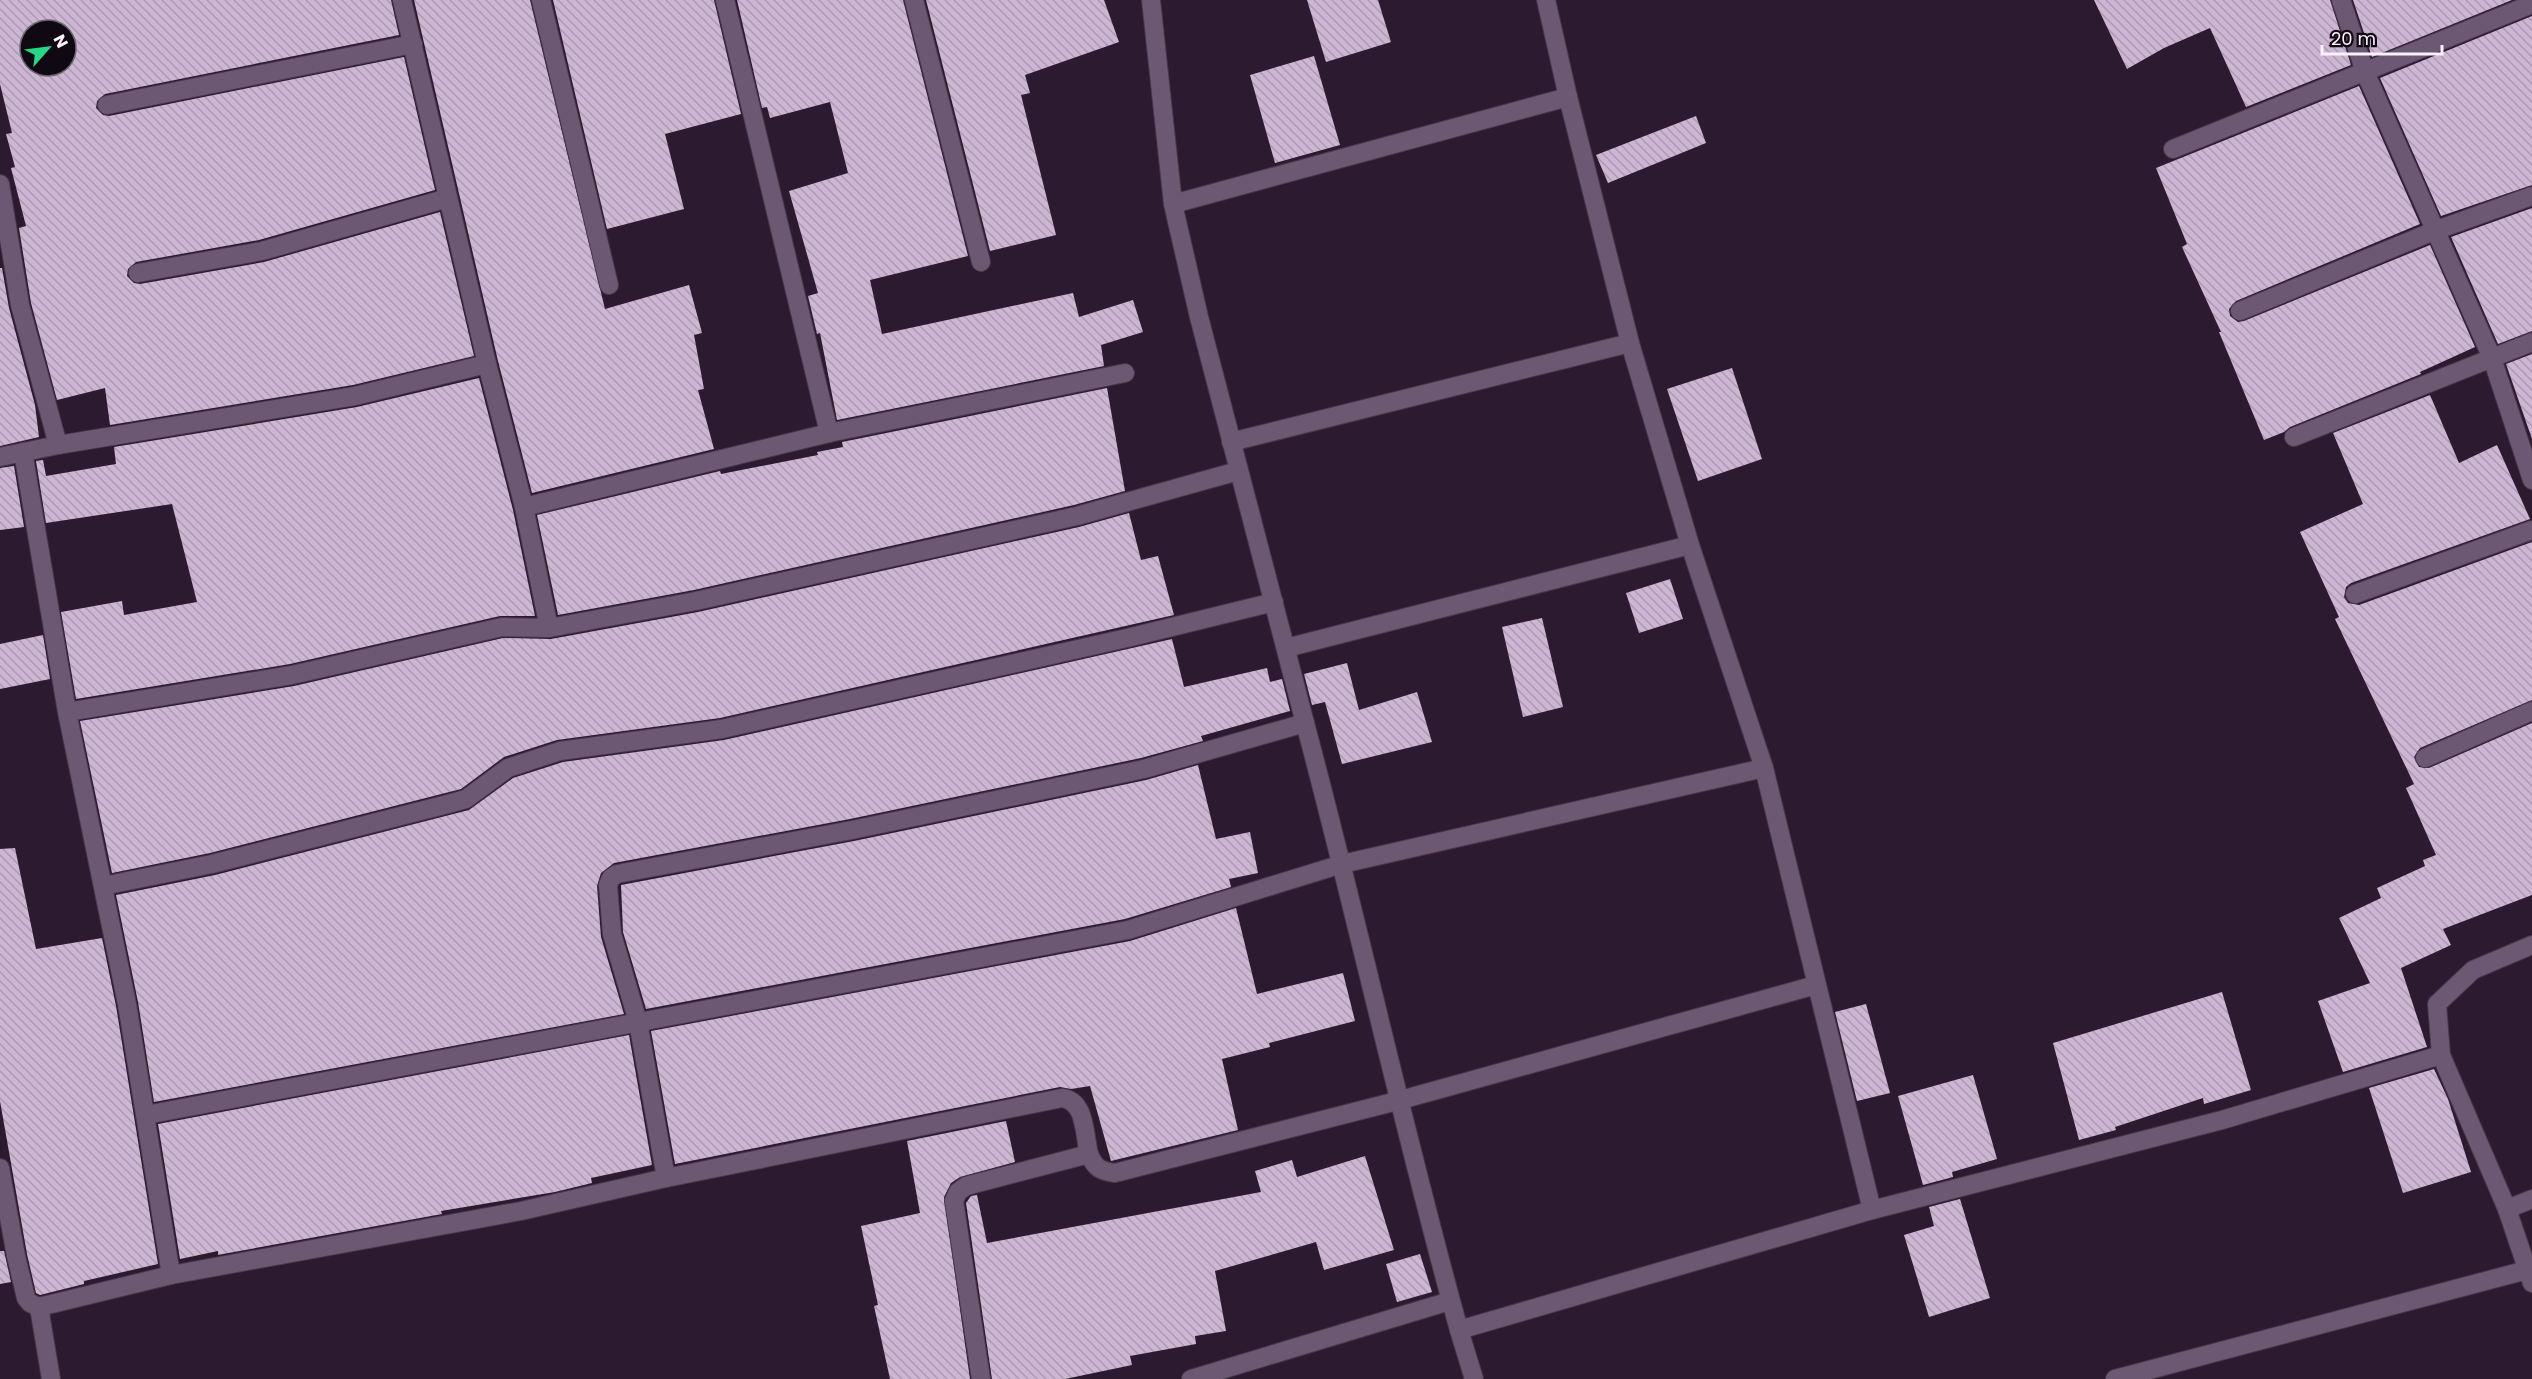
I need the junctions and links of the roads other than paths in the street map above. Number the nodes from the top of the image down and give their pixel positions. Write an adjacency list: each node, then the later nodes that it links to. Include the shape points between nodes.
1 (402, 0): 9 (street)
2 (541, 0): 21 (street)
3 (725, 0): 28 (street)
4 (914, 0): 19 (street)
5 (1150, 0): 17 (street)
6 (1546, 0): 11 (street)
7 (2341, 0): 10 (street)
8 (2532, 4): 10 (street)
9 (413, 44): 12 (street); 16 (street)
10 (2365, 72): 13 (street); 18 (street)
11 (1568, 97): 17 (street); 24 (street)
12 (107, 105)
13 (2173, 149)
14 (0, 184): 31 (street, via 20,305)
15 (2532, 196): 18 (street)
16 (448, 198): 20 (street, via 262,251); 26 (street)
17 (1173, 204): 30 (street)
18 (2434, 231): 22 (street); 25 (street)
19 (981, 262)
20 (138, 273)
21 (609, 285)
22 (2240, 311)
23 (2532, 342): 25 (street)
24 (1630, 343): 30 (street); 38 (street)
25 (2492, 358): 29 (street); 35 (street)
26 (487, 364): 31 (street, via 355,396); 36 (street)
27 (1125, 373): 28 (street)
28 (829, 434): 36 (street)
29 (2294, 437)
30 (1231, 442): 34 (street)
31 (58, 445): 32 (street)
32 (23, 452): 33 (street); 44 (street)
33 (0, 457)
34 (1238, 471): 40 (street); 41 (street, via 1077,516 696,601)
35 (2532, 480)
36 (524, 507): 41 (street)
37 (2532, 530): 39 (street)
38 (1690, 545): 42 (street); 47 (street)
39 (2355, 594)
40 (1274, 602): 42 (street); 49 (street, via 722,729 560,751 508,768 466,799 212,864)
41 (549, 628): 44 (street, via 502,627 292,675)
42 (1286, 648): 45 (street)
43 (2532, 711): 46 (street)
44 (67, 712): 49 (street)
45 (1305, 723): 48 (street); 52 (street, via 1144,769 617,874 608,885 612,934)
46 (2425, 758)
47 (1764, 768): 48 (street); 51 (street)
48 (1342, 864): 52 (street, via 1128,930); 54 (street)
49 (103, 886): 55 (street)
50 (2532, 945): 53 (street, via 2473,970 2437,1004)
51 (1816, 985): 54 (street); 61 (street)
52 (638, 1022): 55 (street); 58 (street)
53 (2441, 1055): 60 (street); 61 (street, via 2222,1120)
54 (1397, 1101): 56 (street, via 1114,1173 1101,1171); 64 (street)
55 (146, 1115): 62 (street)
56 (1089, 1154): 58 (street, via 1079,1106 1062,1098); 68 (street, via 966,1186 958,1192 954,1201)
57 (0, 1168): 65 (street, via 26,1298)
58 (666, 1178): 62 (street, via 521,1211)
59 (2532, 1200): 60 (street)
60 (2507, 1209): 63 (street)
61 (1872, 1210): 66 (street)
62 (171, 1275): 65 (street)
63 (2529, 1277): 71 (street)
64 (1450, 1300): 66 (street); 69 (street)
65 (39, 1307): 67 (street)
66 (1459, 1330): 70 (street)
67 (51, 1379)
68 (981, 1379)
69 (1191, 1379)
70 (1474, 1379)
71 (2115, 1379)

